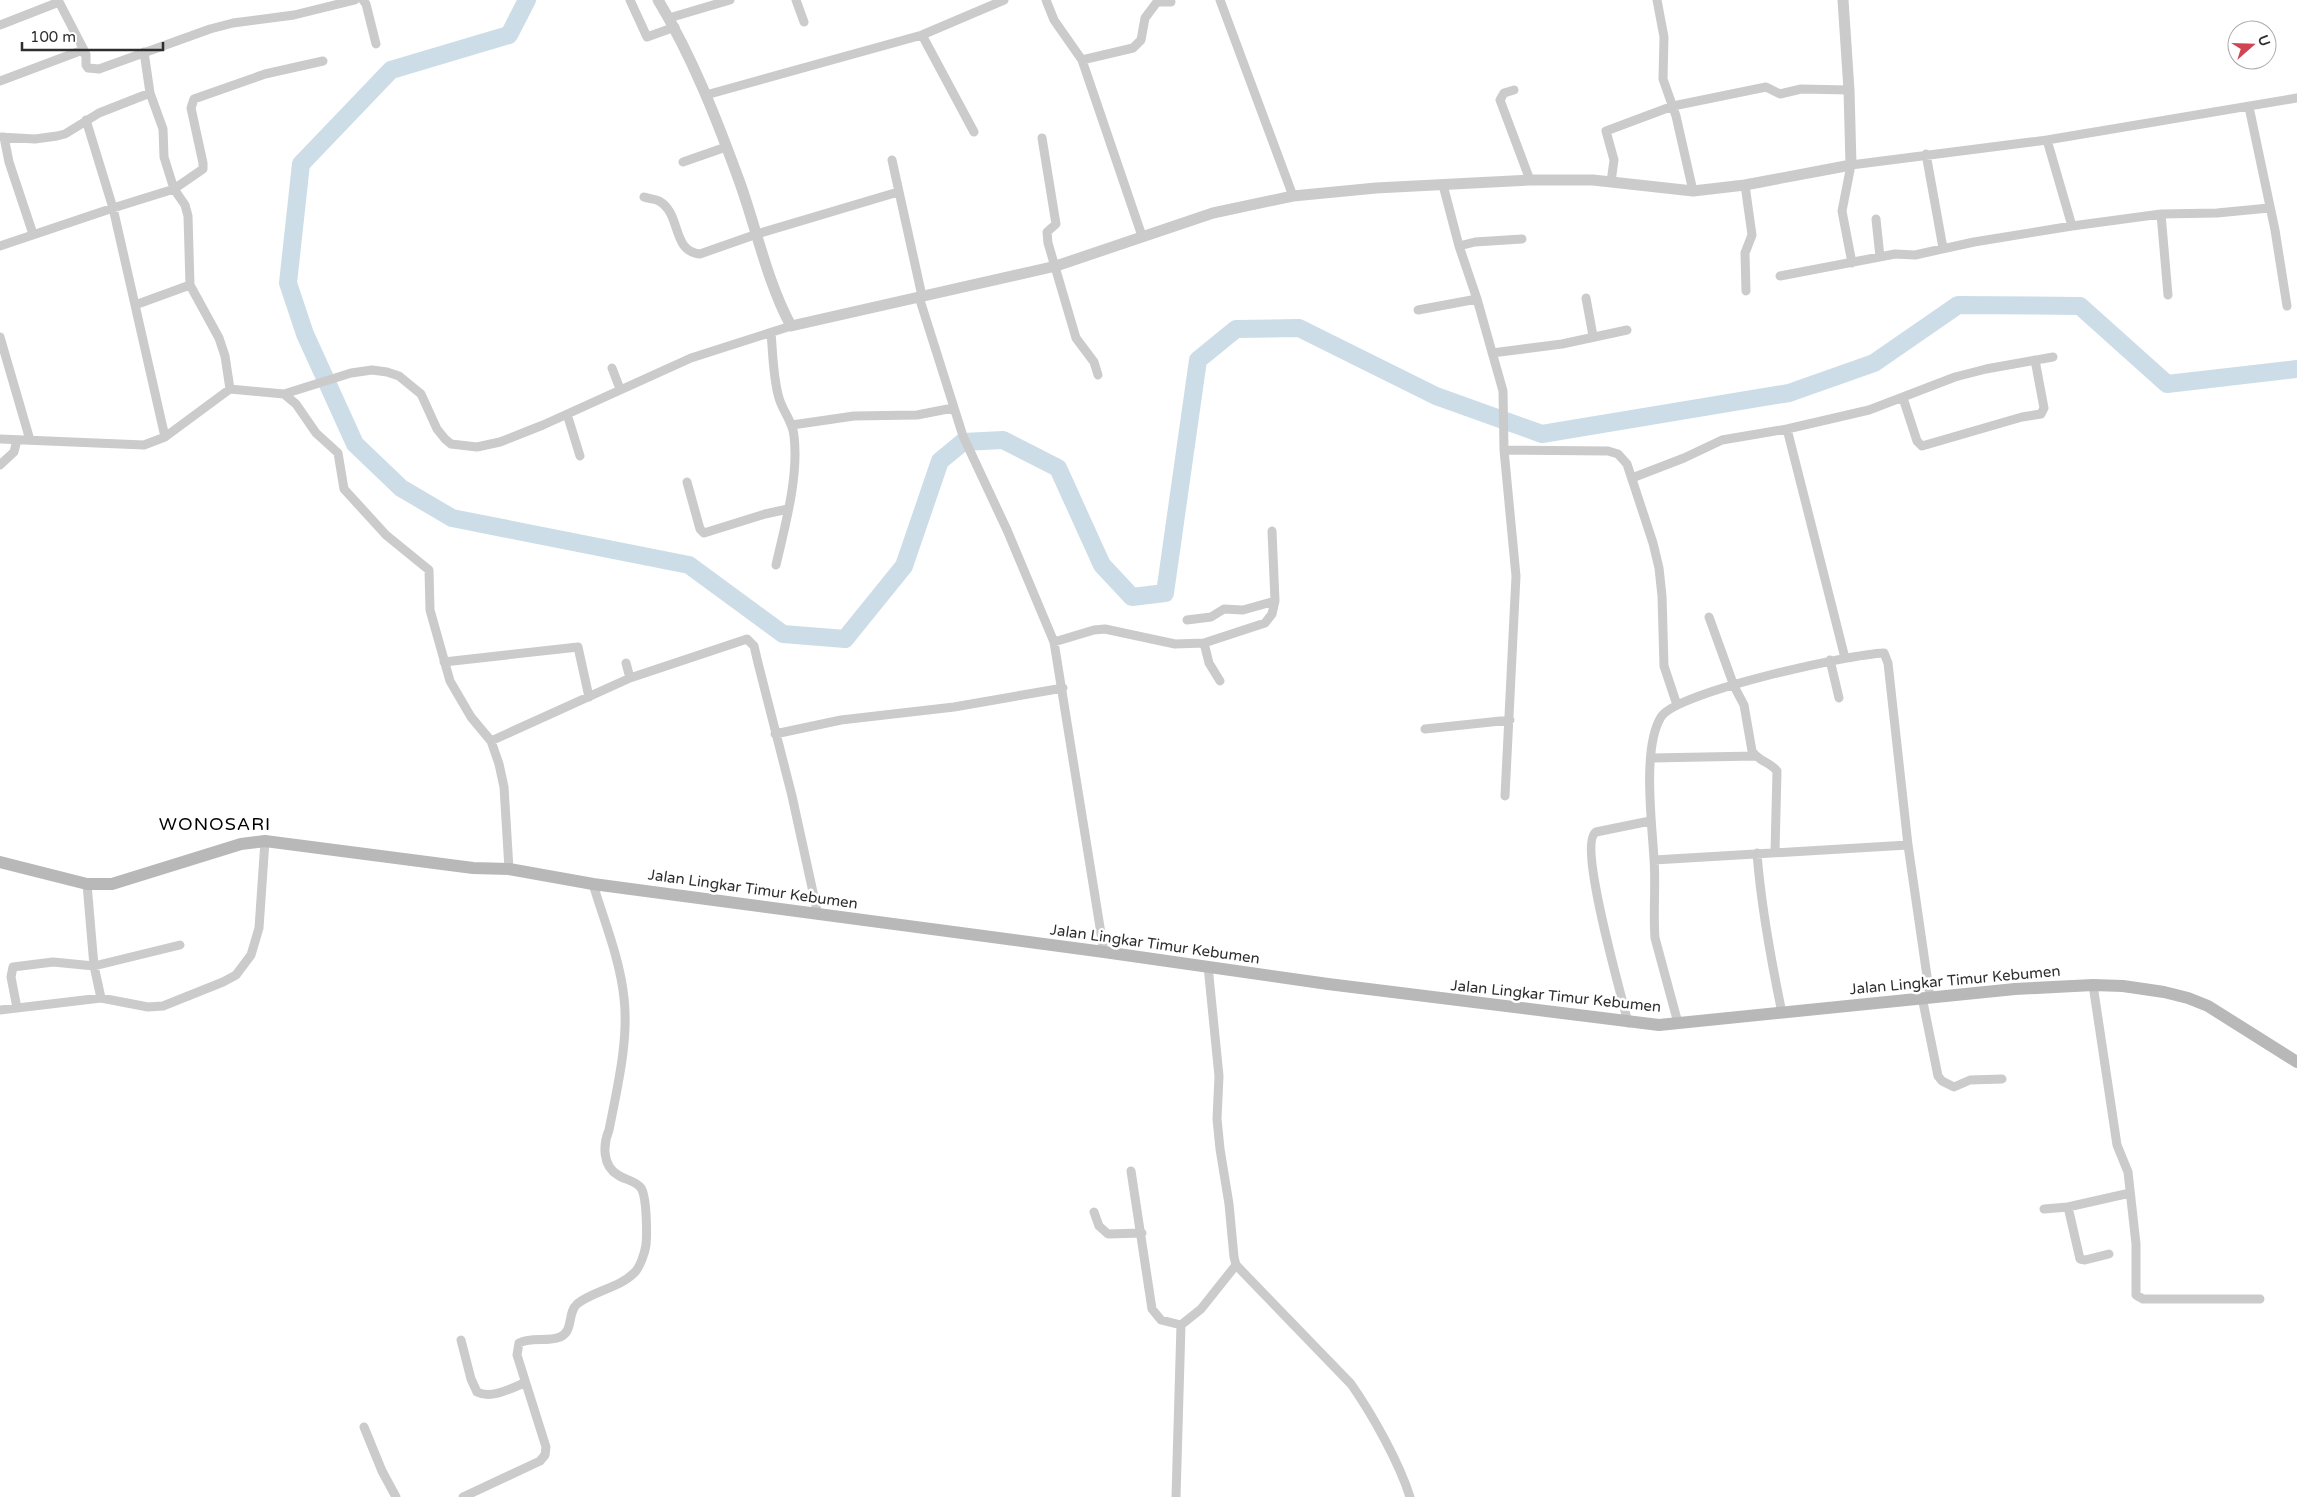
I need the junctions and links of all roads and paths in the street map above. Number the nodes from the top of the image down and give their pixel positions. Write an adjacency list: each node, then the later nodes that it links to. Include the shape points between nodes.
1 (355, 0): 21 (street, via 294,15 232,23)
2 (363, 0): 19 (street)
3 (630, 0): 16 (street, via 646,37)
4 (658, 0): 16 (street)
5 (730, 0): 16 (street)
6 (796, 0): 15 (street)
7 (1004, 0): 18 (street)
8 (1046, 0): 22 (street, via 1054,20)
9 (1220, 0): 49 (street)
10 (1657, 0): 30 (street, via 1664,37 1663,79)
11 (1844, 0): 26 (street)
12 (58, 1): 17 (street); 20 (street)
13 (1157, 1): 14 (street); 22 (street, via 1145,18 1141,40 1133,48)
14 (1171, 2)
15 (804, 22)
16 (672, 23): 28 (street)
17 (0, 25)
18 (922, 36): 28 (street); 33 (street)
19 (376, 44)
20 (85, 52): 21 (street, via 88,68 99,69); 24 (street)
21 (144, 52): 27 (street)
22 (1082, 60): 58 (street)
23 (324, 61): 46 (street, via 265,74 194,99 192,108 203,166)
24 (0, 81)
25 (1514, 90): 42 (street, via 1504,93 1500,100)
26 (1849, 90): 30 (street, via 1801,89 1780,94 1766,87); 41 (street)
27 (150, 93): 32 (street); 46 (street, via 162,129 162,150)
28 (706, 95): 37 (street)
29 (2297, 98): 31 (street)
30 (1672, 106): 43 (street, via 1606,131 1614,160); 47 (street)
31 (2249, 107): 36 (street); 52 (street)
32 (86, 120): 34 (street, via 56,136 35,139); 51 (street)
33 (974, 132)
34 (2, 137): 56 (street)
35 (1042, 138): 65 (street, via 1056,224 1048,230 1047,238)
36 (2047, 140): 38 (street); 55 (street)
37 (726, 148): 40 (street); 57 (street)
38 (1926, 154): 41 (street); 62 (street)
39 (892, 160): 48 (street)
40 (684, 162)
41 (1851, 165): 45 (street); 64 (street, via 1842,211)
42 (1530, 180): 43 (street); 44 (street)
43 (1611, 182): 47 (street)
44 (1444, 185): 49 (street); 61 (street)
45 (1745, 185): 47 (street); 68 (street, via 1752,235 1745,253)
46 (174, 189): 51 (street); 67 (street, via 188,216)
47 (1694, 191)
48 (898, 192): 57 (street); 70 (street)
49 (1293, 196): 58 (street, via 1213,213)
50 (644, 198): 57 (street, via 659,201 664,206 670,213 682,245 692,253 700,254)
51 (113, 208): 56 (street); 73 (street)
52 (2270, 208): 53 (street); 74 (street)
53 (2161, 214): 55 (street); 69 (street)
54 (1876, 219): 63 (street)
55 (2072, 226): 62 (street)
56 (33, 234): 60 (street)
57 (757, 234): 76 (street, via 777,298)
58 (1142, 236): 65 (street)
59 (1522, 239): 61 (street)
60 (0, 246)
61 (1459, 246): 72 (street)
62 (1943, 248): 63 (street, via 1913,255)
63 (1880, 257): 64 (street)
64 (1852, 263): 66 (street)
65 (1056, 266): 70 (street); 85 (street, via 1076,338 1094,362)
66 (1780, 276)
67 (190, 285): 73 (street); 86 (street, via 219,338)
68 (1746, 291)
69 (2168, 294)
70 (920, 297): 76 (street); 90 (street)
71 (1586, 298): 79 (street)
72 (1477, 299): 75 (street); 81 (street)
73 (135, 306): 94 (street)
74 (2287, 306)
75 (1418, 310)
76 (791, 326): 78 (street)
77 (1627, 330): 79 (street)
78 (771, 333): 87 (street, via 715,348); 92 (street, via 778,394 783,412)
79 (1593, 336): 81 (street, via 1562,344)
80 (0, 337): 97 (street)
81 (1492, 353): 98 (street, via 1503,391)
82 (2053, 357): 83 (street)
83 (2036, 360): 89 (street, via 1986,368); 89 (street, via 2044,408 2041,414 1922,446)
84 (612, 368): 87 (street)
85 (1098, 375)
86 (230, 389): 88 (street); 94 (street)
87 (620, 389): 91 (street)
88 (289, 392): 91 (street, via 351,373 387,372 399,376 421,394 437,429 451,444 459,446 477,447 500,442); 113 (street, via 316,433 339,458 344,489 386,535 430,570 430,610)
89 (1903, 398): 93 (street, via 1869,410)
90 (953, 408): 92 (street, via 917,415 854,416); 109 (street)
91 (567, 414): 99 (street)
92 (792, 425): 103 (street, via 795,438)
93 (1787, 429): 101 (street, via 1718,441); 111 (street)
94 (165, 437): 97 (street, via 134,446)
95 (0, 439): 96 (street)
96 (17, 440): 97 (street); 100 (street, via 14,452)
97 (30, 440)
98 (1504, 447): 101 (street, via 1608,451 1622,458); 122 (street, via 1516,576)
99 (580, 456)
100 (0, 465)
101 (1632, 478): 121 (street, via 1659,568 1664,666)
102 (687, 482): 103 (street, via 700,529 704,533)
103 (788, 509): 105 (street)
104 (1272, 531): 106 (street)
105 (776, 565)
106 (1275, 601): 108 (street, via 1243,610 1224,609 1211,617); 110 (street, via 1272,614 1265,623)
107 (1710, 617): 117 (street)
108 (1187, 620)
109 (1054, 642): 110 (street, via 1105,629 1175,644); 118 (street)
110 (1204, 643): 116 (street, via 1209,663)
111 (1846, 658): 112 (street); 131 (street, via 1884,653 1888,663)
112 (1830, 660): 117 (street); 120 (street)
113 (444, 662): 119 (street, via 578,647); 125 (street, via 459,700)
114 (626, 663): 115 (street)
115 (630, 678): 119 (street); 124 (street, via 747,639 754,646)
116 (1220, 681)
117 (1734, 686): 121 (street); 126 (street, via 1747,714)
118 (1063, 688): 124 (street, via 841,720); 141 (street)
119 (588, 697): 125 (street)
120 (1839, 698)
121 (1677, 705): 127 (street, via 1663,714 1657,725)
122 (1510, 720): 123 (street); 128 (street)
123 (1424, 729)
124 (775, 734): 139 (street)
125 (492, 741): 136 (street, via 504,787)
126 (1755, 756): 127 (street); 132 (street, via 1777,771)
127 (1652, 758): 129 (street)
128 (1506, 796)
129 (1650, 821): 134 (street); 150 (street, via 1596,832 1591,838 1591,867)
130 (265, 841): 136 (main road, Jalan Lingkar Timur Kebumen); 137 (main road, Jalan Lingkar Timur Kebumen, via 241,844 112,884); 146 (street, via 259,928 251,955 236,975 163,1006 148,1007)
131 (1908, 845): 132 (street); 145 (street)
132 (1775, 852): 133 (street)
133 (1757, 853): 134 (street); 149 (street, via 1760,892)
134 (1654, 860): 151 (street, via 1655,938)
135 (0, 862): 137 (main road, Jalan Lingkar Timur Kebumen)
136 (509, 870): 138 (main road, Jalan Lingkar Timur Kebumen)
137 (87, 884): 142 (street)
138 (593, 884): 139 (main road, Jalan Lingkar Timur Kebumen); 165 (street, via 625,1001 622,1062 605,1140 606,1159 618,1175 641,1188 646,1246 634,1273 577,1304 564,1335 519,1343 516,1355)
139 (818, 915): 141 (main road, Jalan Lingkar Timur Kebumen)
140 (180, 946): 142 (street)
141 (1104, 952): 143 (main road, Jalan Lingkar Timur Kebumen)
142 (94, 966): 146 (street); 147 (street, via 53,962 13,967 11,977)
143 (1208, 966): 150 (main road, Jalan Lingkar Timur Kebumen); 161 (street, via 1219,1076 1217,1119)
144 (2093, 985): 145 (main road, Jalan Lingkar Timur Kebumen); 152 (main road, Jalan Lingkar Timur Kebumen, via 2123,986 2188,998 2208,1006); 155 (street, via 2117,1145 2126,1163)
145 (1926, 997): 149 (main road, Jalan Lingkar Timur Kebumen); 153 (street, via 1938,1076 1942,1081 1954,1087 1970,1080)
146 (101, 998): 147 (street)
147 (17, 1008): 148 (street)
148 (0, 1010)
149 (1782, 1013): 151 (main road, Jalan Lingkar Timur Kebumen)
150 (1628, 1023): 151 (main road, Jalan Lingkar Timur Kebumen)
151 (1678, 1023)
152 (2297, 1062)
153 (2002, 1080)
154 (1131, 1171): 159 (street)
155 (2130, 1192): 156 (street); 162 (street, via 2136,1244 2136,1297)
156 (2068, 1206): 157 (street); 160 (street, via 2080,1258 2084,1260)
157 (2044, 1209)
158 (1094, 1212): 159 (street, via 1098,1226 1108,1234)
159 (1142, 1233): 163 (street, via 1153,1311 1161,1320)
160 (2109, 1254)
161 (1236, 1265): 163 (street, via 1200,1309); 170 (street, via 1351,1384 1401,1472)
162 (2260, 1300)
163 (1180, 1325): 169 (street)
164 (461, 1340): 165 (street, via 477,1392 483,1395 504,1392)
165 (524, 1383): 168 (street, via 546,1447 545,1455 540,1461)
166 (364, 1427): 167 (street)
167 (396, 1497)
168 (463, 1497)
169 (1176, 1497)
170 (1410, 1497)

